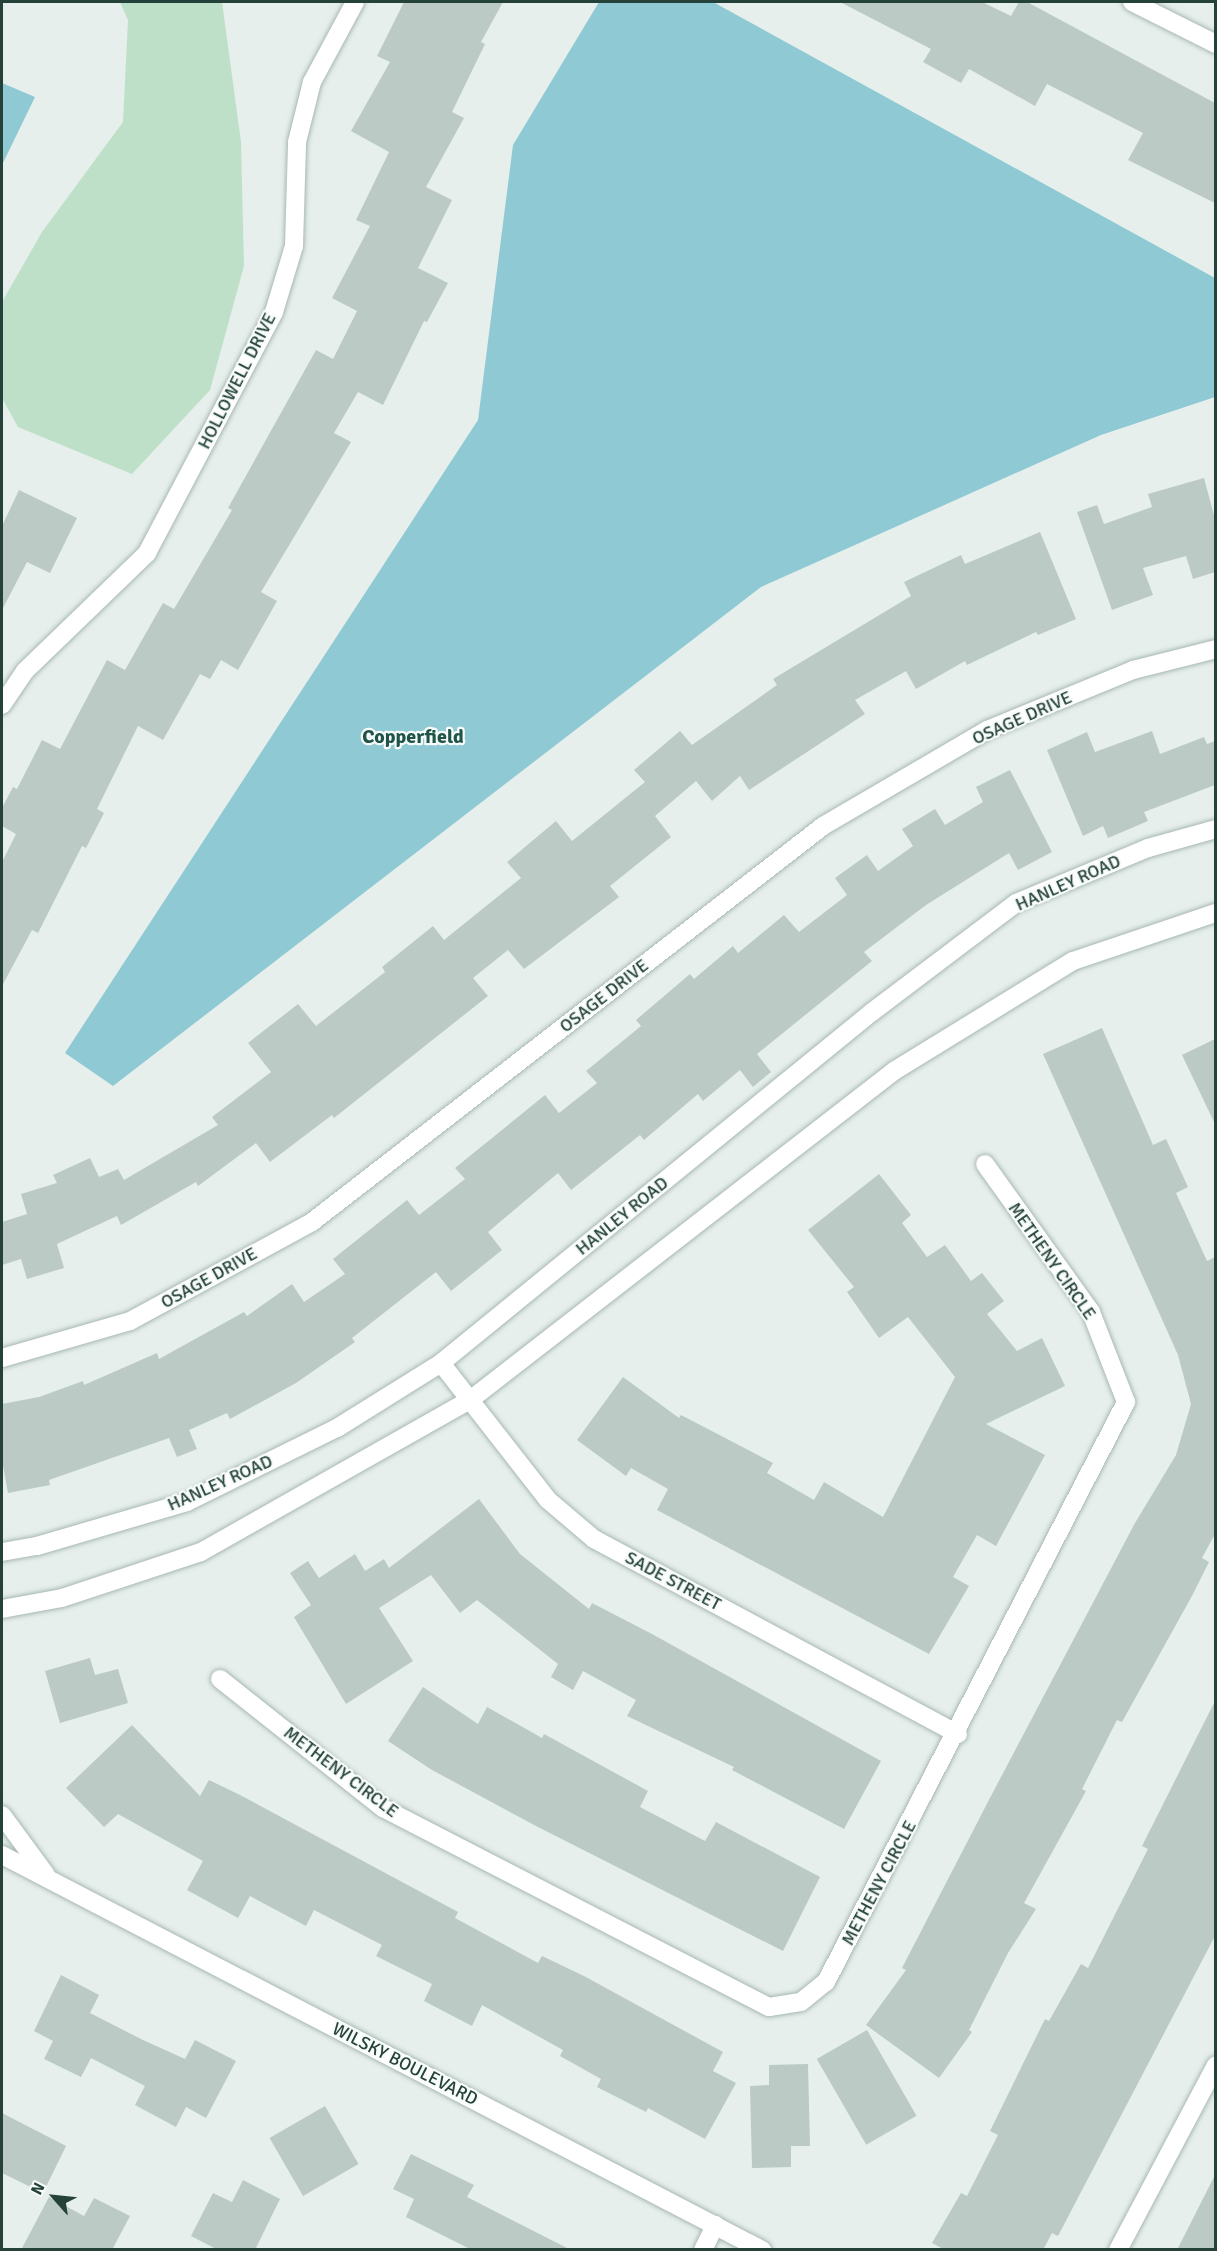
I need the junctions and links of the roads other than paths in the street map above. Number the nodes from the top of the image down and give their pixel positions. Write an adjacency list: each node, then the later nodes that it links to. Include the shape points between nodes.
1 (355, 2): 5 (street, HOLLOWELL DRIVE, via 312,82 297,142 294,246 274,312 147,553 25,671)
2 (1132, 2): 3 (street)
3 (1215, 44)
4 (1215, 649): 9 (street, OSAGE DRIVE, via 1133,670 977,736 823,826 312,1222 130,1322)
5 (2, 705)
6 (1215, 829): 10 (street, HANLEY ROAD, via 1148,848 1016,903 872,1012)
7 (1215, 913): 11 (street, via 1073,961 894,1071)
8 (985, 1164): 15 (street, METHENY CIRCLE, via 1091,1312 1126,1402)
9 (2, 1358)
10 (441, 1363): 11 (street, SADE STREET); 12 (street, HANLEY ROAD, via 337,1428 187,1502 37,1546)
11 (470, 1400): 13 (street, via 201,1552 62,1599); 15 (street, SADE STREET, via 548,1500 594,1539)
12 (2, 1552)
13 (2, 1609)
14 (219, 1679): 15 (street, METHENY CIRCLE, via 383,1808 769,2007 801,2002 826,1982)
15 (958, 1734)
16 (2, 1815): 18 (street, WILSKY BOULEVARD)
17 (2, 1855): 18 (street, WILSKY BOULEVARD)
18 (49, 1879): 20 (street, WILSKY BOULEVARD)
19 (1215, 2065): 23 (street)
20 (715, 2225): 21 (street); 22 (street, WILSKY BOULEVARD)
21 (703, 2250)
22 (762, 2250)
23 (1118, 2250)

